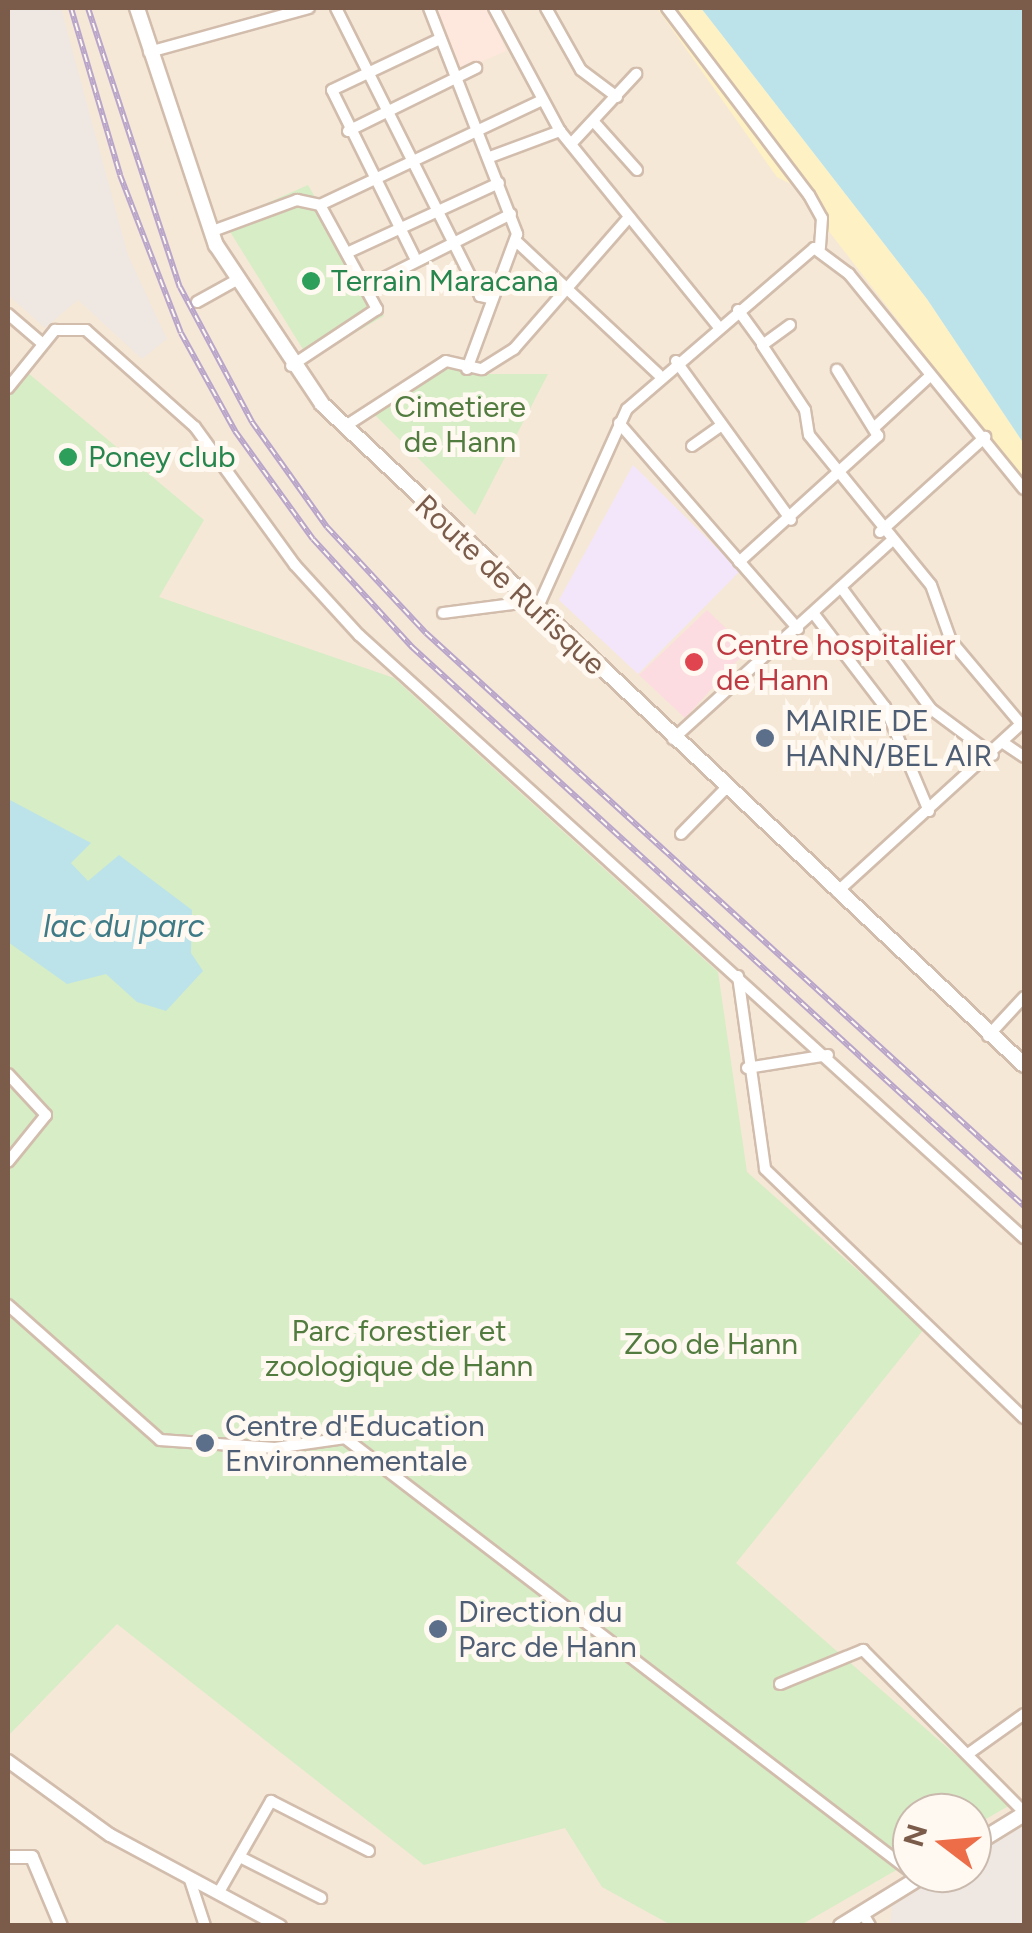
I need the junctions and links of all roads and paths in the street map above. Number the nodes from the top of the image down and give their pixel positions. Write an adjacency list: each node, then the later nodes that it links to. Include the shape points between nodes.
1 (137, 8): 9 (main road, Route de Rufisque)
2 (310, 8): 9 (street)
3 (336, 8): 11 (street)
4 (428, 8): 8 (street)
5 (494, 8): 15 (street)
6 (546, 8): 14 (street, via 580,70)
7 (667, 8): 35 (street, via 808,195 822,218)
8 (440, 40): 11 (street); 13 (street)
9 (149, 52): 32 (main road, Route de Rufisque)
10 (476, 68): 13 (street)
11 (372, 73): 16 (street); 19 (street, via 332,90)
12 (636, 74): 14 (street)
13 (456, 78): 16 (street); 18 (street)
14 (617, 97): 17 (street)
15 (540, 101): 18 (street); 20 (street)
16 (390, 112): 19 (street); 23 (street)
17 (595, 122): 21 (street); 24 (street)
18 (478, 126): 22 (street); 23 (street)
19 (348, 131): 25 (street)
20 (560, 131): 21 (street); 22 (street)
21 (571, 144): 30 (street)
22 (490, 157): 26 (street)
23 (414, 159): 25 (street); 28 (street)
24 (637, 170)
25 (372, 178): 27 (street); 31 (street)
26 (500, 182): 28 (street); 29 (street)
27 (320, 205): 32 (street, via 297,200); 36 (street)
28 (438, 207): 31 (street); 33 (street)
29 (511, 214): 33 (street); 34 (street)
30 (629, 217): 39 (street); 45 (street)
31 (396, 224): 36 (street); 37 (street)
32 (210, 232): 38 (main road, Route de Rufisque)
33 (452, 240): 37 (street); 41 (street, via 480,296)
34 (516, 241): 39 (street); 41 (street)
35 (820, 248): 43 (street); 54 (street)
36 (349, 252): 40 (street)
37 (414, 256): 40 (street)
38 (235, 281): 42 (street); 50 (main road, Route de Rufisque)
39 (568, 282): 51 (street, via 514,349); 53 (street)
40 (368, 286): 50 (street, via 376,315)
41 (493, 299): 51 (street)
42 (197, 302)
43 (738, 310): 45 (street); 47 (street)
44 (8, 314): 48 (street)
45 (717, 325): 49 (street)
46 (790, 325): 47 (street)
47 (762, 343): 62 (street)
48 (43, 344): 55 (street); 81 (street, via 62,326 86,330 170,405 359,634)
49 (676, 361): 53 (street); 57 (street)
50 (291, 366): 59 (main road, Route de Rufisque)
51 (467, 368): 59 (street, via 446,361)
52 (837, 370): 58 (street)
53 (658, 374): 56 (street)
54 (930, 376): 58 (street); 60 (street)
55 (8, 388)
56 (619, 423): 67 (street); 69 (street)
57 (721, 426): 61 (street); 64 (street)
58 (876, 426): 62 (street)
59 (344, 427): 69 (main road, Route de Rufisque)
60 (985, 437): 63 (street); 65 (street)
61 (692, 446)
62 (842, 478): 64 (street); 65 (street)
63 (1024, 489)
64 (791, 520): 67 (street)
65 (880, 532): 66 (street)
66 (889, 544): 68 (street); 74 (street, via 931,585 952,641 1021,719)
67 (739, 562): 72 (street)
68 (843, 590): 71 (street); 75 (street, via 937,715)
69 (533, 606): 70 (street); 73 (main road, Route de Rufisque)
70 (443, 612)
71 (814, 614): 72 (street); 78 (street, via 886,707)
72 (798, 629): 73 (street)
73 (673, 739): 77 (main road, Route de Rufisque)
74 (1005, 744): 75 (street); 76 (street)
75 (993, 754): 78 (street)
76 (1024, 757)
77 (726, 788): 79 (street); 80 (main road, Route de Rufisque)
78 (929, 811): 80 (street)
79 (681, 834)
80 (836, 892): 83 (main road, Route de Rufisque)
81 (738, 976): 84 (street); 86 (street)
82 (1024, 998): 83 (street)
83 (988, 1036): 85 (main road, Route de Rufisque)
84 (828, 1056): 86 (street); 89 (street)
85 (1024, 1065)
86 (747, 1068): 91 (street, via 765,1169)
87 (8, 1074): 88 (street, via 46,1115)
88 (8, 1162)
89 (1024, 1238)
90 (8, 1305): 99 (street, via 160,1440 276,1448 346,1438)
91 (1024, 1418)
92 (780, 1684): 94 (street, via 864,1650)
93 (1024, 1714): 94 (street)
94 (968, 1754): 96 (street)
95 (8, 1760): 102 (street)
96 (1024, 1813): 97 (main road)
97 (992, 1833)
98 (369, 1851): 100 (street, via 276,1800)
99 (892, 1852)
100 (240, 1856): 103 (street); 105 (street)
101 (8, 1857): 107 (street, via 32,1857)
102 (190, 1880): 103 (street); 108 (street)
103 (219, 1892): 109 (street)
104 (900, 1893): 106 (main road)
105 (320, 1898)
106 (866, 1919): 110 (main road)
107 (61, 1926)
108 (205, 1926)
109 (280, 1926)
110 (841, 1926)

